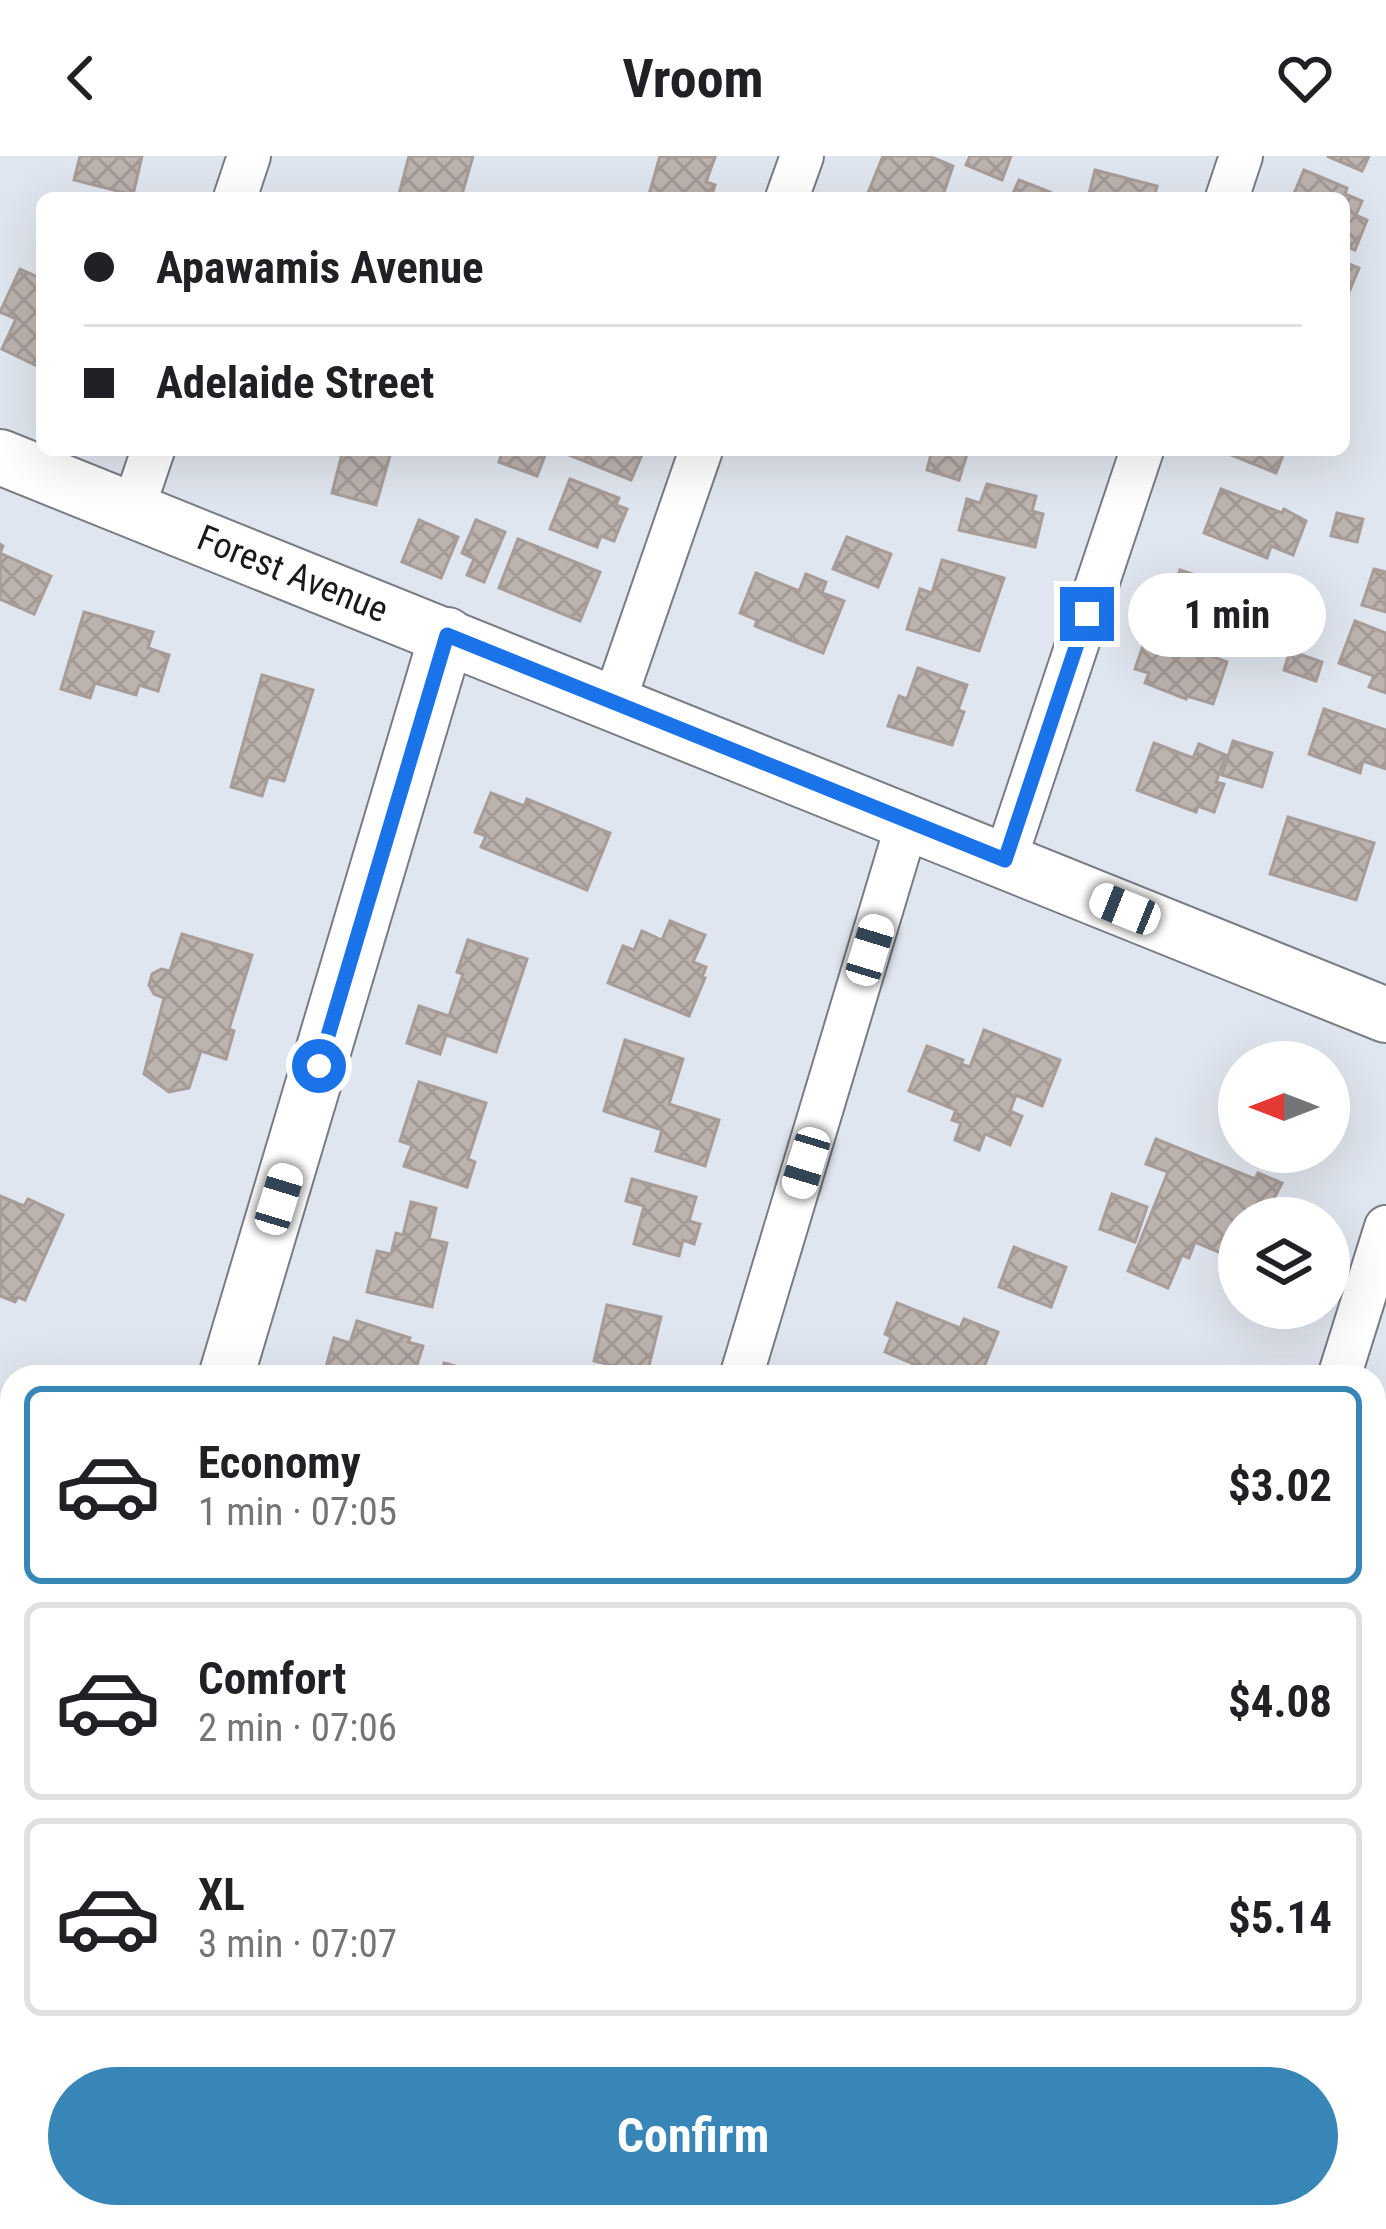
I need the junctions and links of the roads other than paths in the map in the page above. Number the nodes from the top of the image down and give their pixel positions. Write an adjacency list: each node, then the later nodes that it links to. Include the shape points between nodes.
1 (249, 156): 4 (street)
2 (802, 156): 5 (street)
3 (1241, 156): 6 (street)
4 (237, 192)
5 (789, 192)
6 (1229, 192)
7 (151, 456): 11 (street)
8 (698, 456): 13 (street)
9 (1140, 456): 15 (street)
10 (0, 457): 11 (street, Forest Avenue)
11 (134, 509): 12 (street, Forest Avenue)
12 (447, 635): 13 (street, Forest Avenue); 18 (street)
13 (614, 702): 14 (street, Forest Avenue)
14 (908, 821): 15 (street, Forest Avenue); 19 (street)
15 (1005, 860): 16 (street, Forest Avenue)
16 (1383, 1003)
17 (1386, 1227): 20 (street)
18 (230, 1365)
19 (746, 1365)
20 (1343, 1365)

